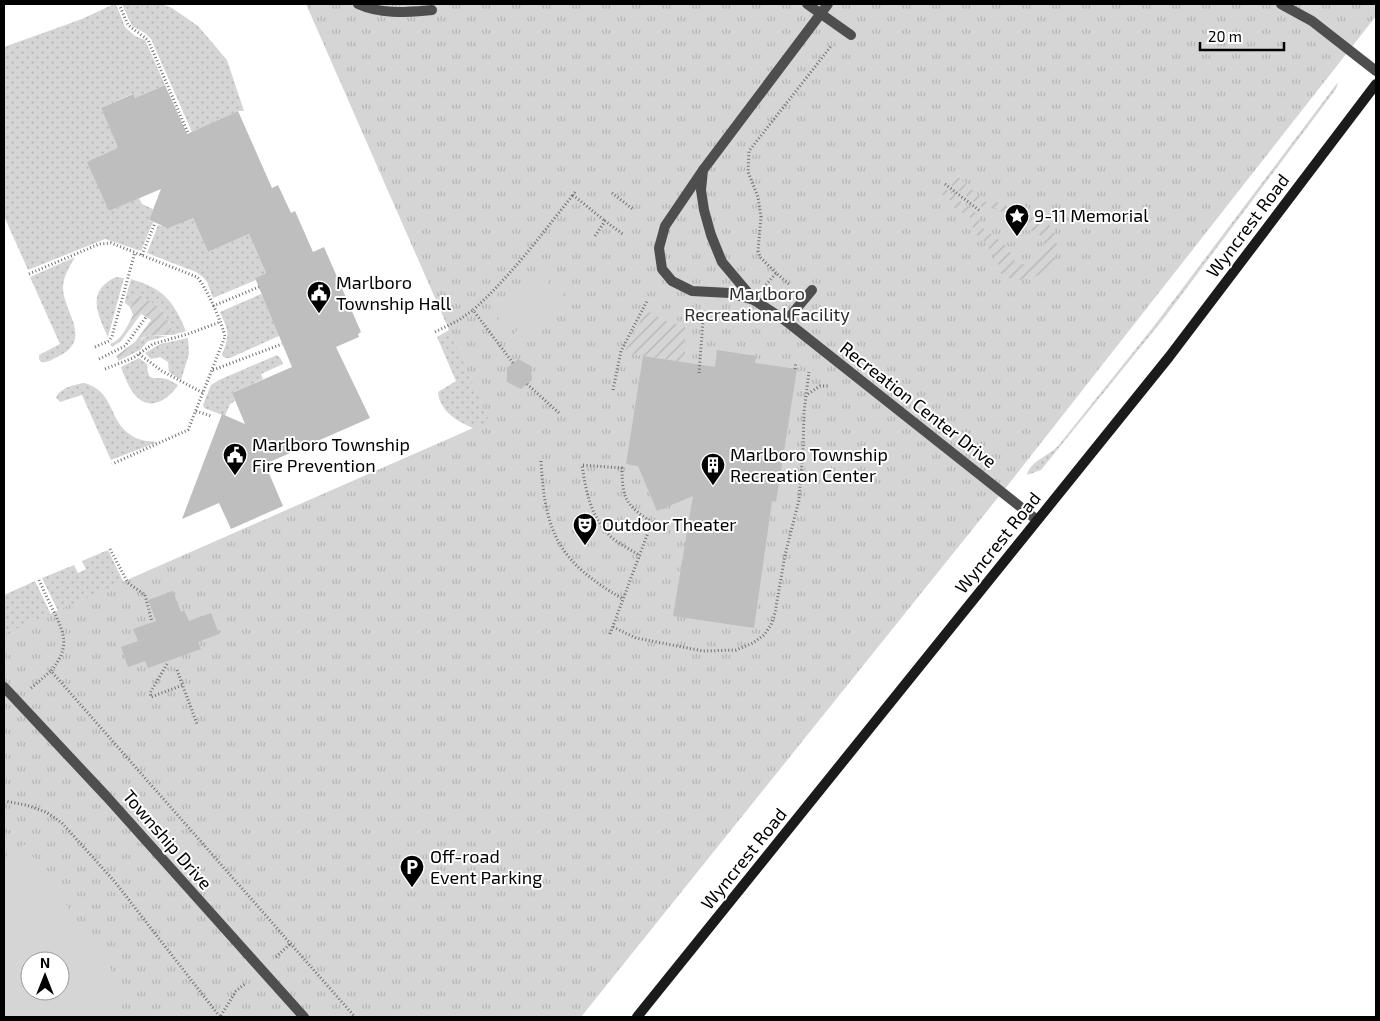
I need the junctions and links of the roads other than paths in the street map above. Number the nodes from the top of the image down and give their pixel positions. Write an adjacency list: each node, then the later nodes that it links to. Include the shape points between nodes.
1 (358, 4): 5 (street, via 398,14)
2 (806, 4): 6 (street)
3 (828, 4): 6 (street, Recreation Center Drive)
4 (1280, 4): 8 (street, via 1312,21)
5 (432, 10)
6 (820, 14): 7 (street); 10 (street, Recreation Center Drive)
7 (848, 33)
8 (1376, 71)
9 (1376, 84): 14 (street, Wyncrest Road, via 1169,357)
10 (703, 170): 12 (street, Recreation Center Drive, via 701,190 711,235 722,262); 12 (street, Recreation Center Drive, via 665,226 659,248 662,269 672,281 692,291 730,293)
11 (812, 290): 13 (street)
12 (754, 300): 13 (street, Recreation Center Drive)
13 (786, 321): 14 (street, Recreation Center Drive)
14 (1037, 520): 17 (street, Wyncrest Road)
15 (4, 687): 16 (street, Township Drive)
16 (304, 1017)
17 (637, 1017)

